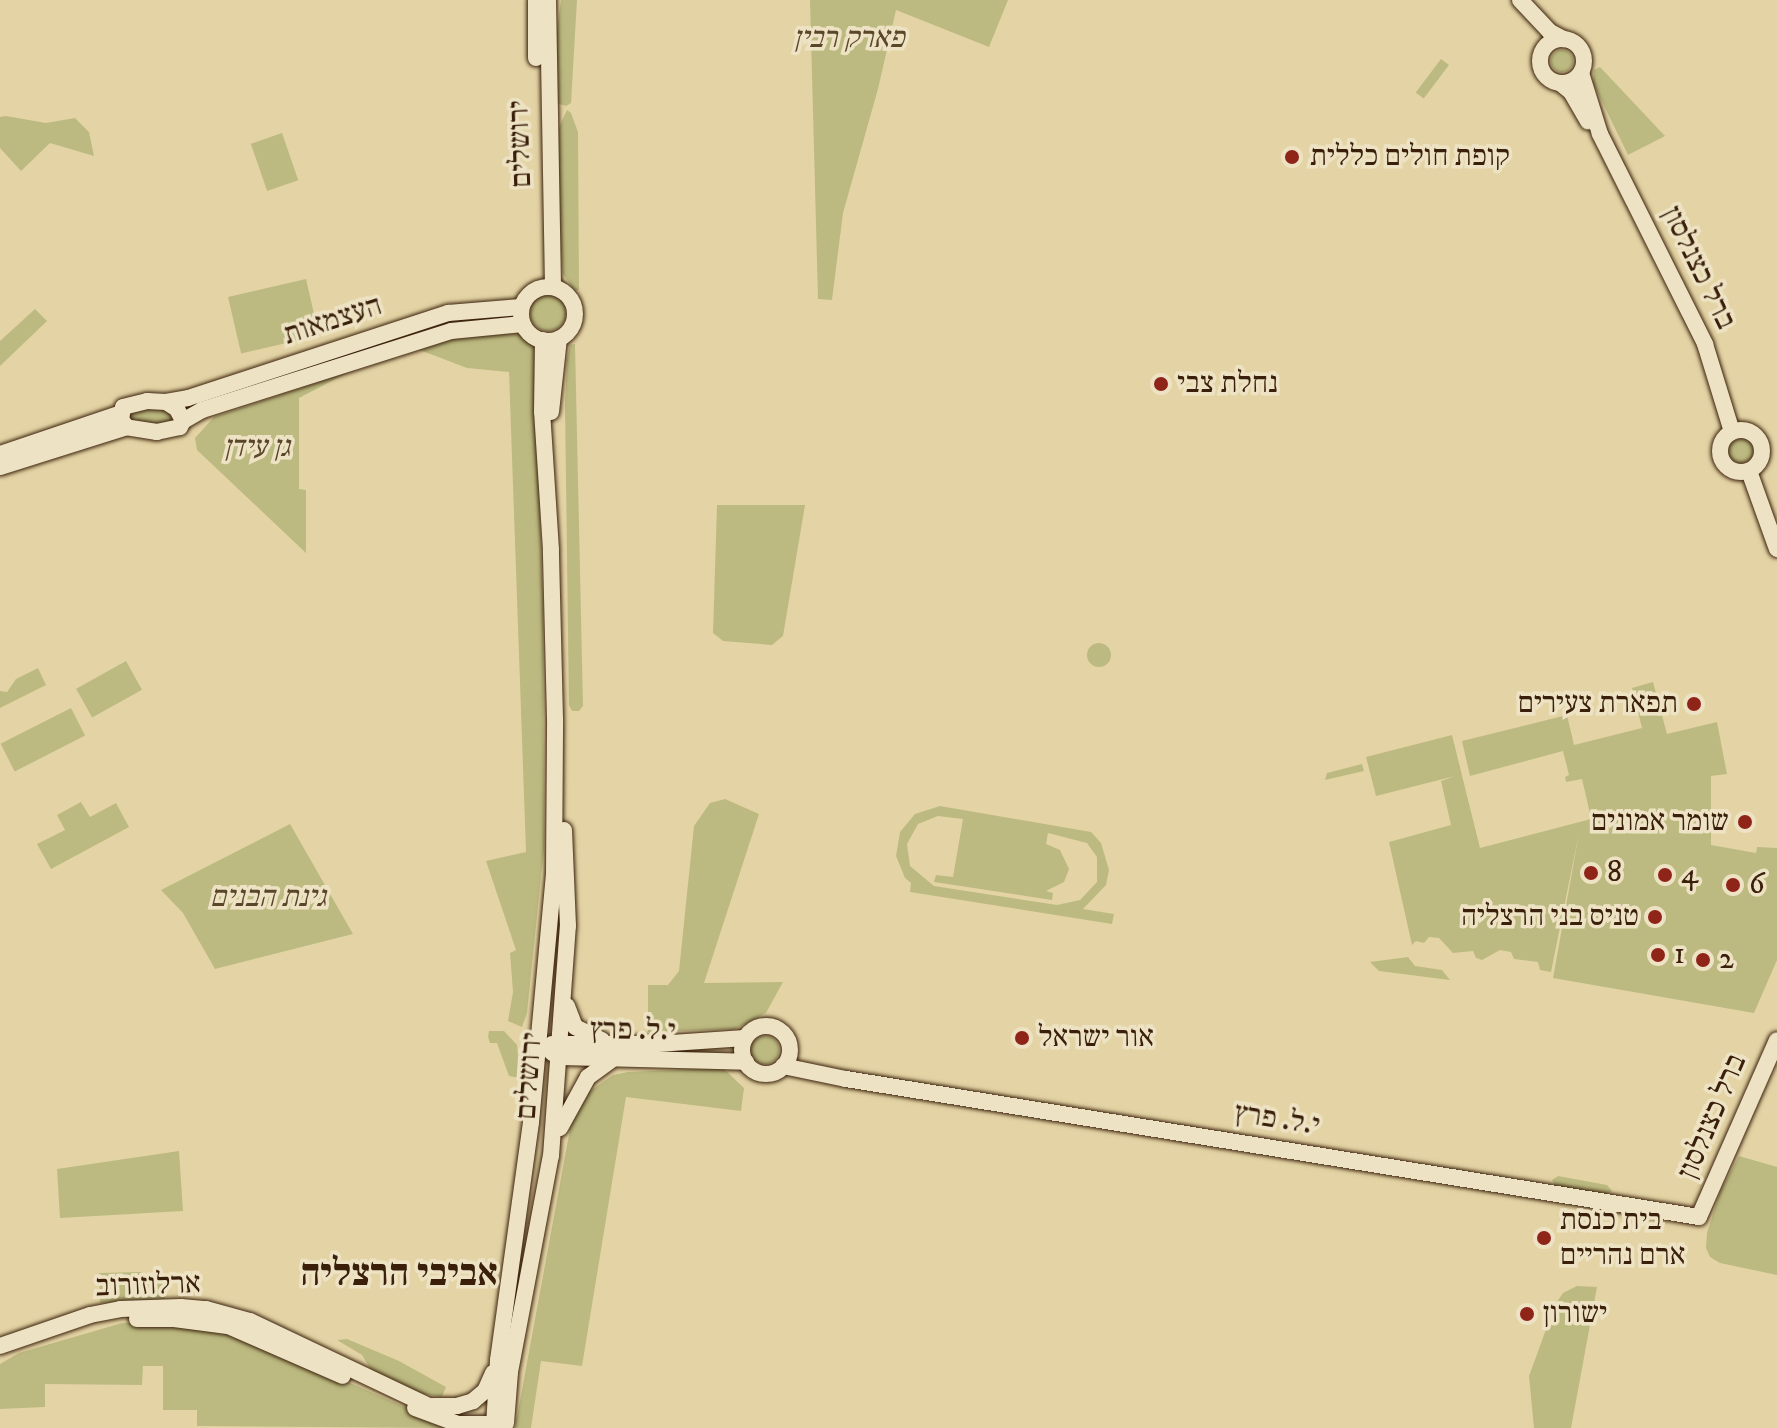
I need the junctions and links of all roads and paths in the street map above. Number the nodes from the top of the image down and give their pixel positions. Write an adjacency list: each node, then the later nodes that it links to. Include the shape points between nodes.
1 (536, 0): 9 (main road, ירושלים)
2 (548, 0): 9 (main road, ירושלים)
3 (1522, 2): 4 (main road, ברל כצנלסון, via 1550,32); 5 (main road, ברל כצנלסון)
4 (1564, 39): 5 (main road, via 1550,43); 6 (main road, ברל כצנלסון, via 1581,50)
5 (1541, 54): 7 (main road, ברל כצנלסון, via 1545,75)
6 (1581, 73): 7 (main road); 8 (main road, ברל כצנלסון)
7 (1560, 83): 8 (main road, ברל כצנלסון)
8 (1600, 134): 15 (main road, ברל כצנלסון, via 1705,344)
9 (548, 287): 10 (main road, via 529,294); 11 (main road, via 571,300 575,314 571,328)
10 (522, 316): 11 (main road); 12 (main road, העצמאות, via 448,313); 14 (main road, העצמאות, via 451,331 202,410)
11 (551, 339): 20 (main road, ירושלים, via 542,412)
12 (166, 402): 13 (main road, העצמאות, via 123,407); 14 (main road)
13 (124, 420): 14 (main road, העצמאות, via 169,432); 16 (main road); 17 (main road)
14 (183, 421)
15 (1732, 432): 18 (main road, via 1720,446 1721,460 1731,470); 18 (main road, via 1748,431 1762,446 1761,460)
16 (0, 454)
17 (0, 467)
18 (1749, 471): 19 (main road)
19 (1777, 549)
20 (555, 729): 21 (main road, ירושלים, via 568,912); 25 (main road, ירושלים, via 554,875)
21 (564, 991): 26 (main road, ירושלים); 27 (main road, via 575,1027)
22 (745, 1038): 24 (main road, via 770,1026); 27 (main road, י.ל. פרץ); 28 (main road)
23 (1777, 1040): 32 (main road, ברל כצנלסון)
24 (788, 1042): 29 (main road); 30 (main road, י.ל. פרץ, via 813,1065)
25 (538, 1047): 26 (main road, י.ל. פרץ); 35 (main road, ירושלים)
26 (561, 1049): 27 (main road, י.ל. פרץ); 31 (main road, ירושלים)
27 (616, 1052): 28 (main road, י.ל. פרץ); 31 (main road, via 575,1096)
28 (746, 1062): 29 (main road, via 766,1073)
29 (783, 1066): 30 (main road, י.ל. פרץ)
30 (846, 1079): 32 (main road, י.ל. פרץ)
31 (551, 1156): 37 (main road, ירושלים)
32 (1699, 1217)
33 (0, 1343): 36 (main road, ארלוזורוב, via 120,1309 206,1309 250,1321)
34 (0, 1356): 37 (main road, ארלוזורוב, via 51,1334 121,1320 205,1321 246,1331 445,1421)
35 (498, 1360): 36 (main road, via 489,1385 473,1401); 37 (main road, ירושלים)
36 (429, 1406): 37 (main road, ארלוזורוב)
37 (498, 1423)

